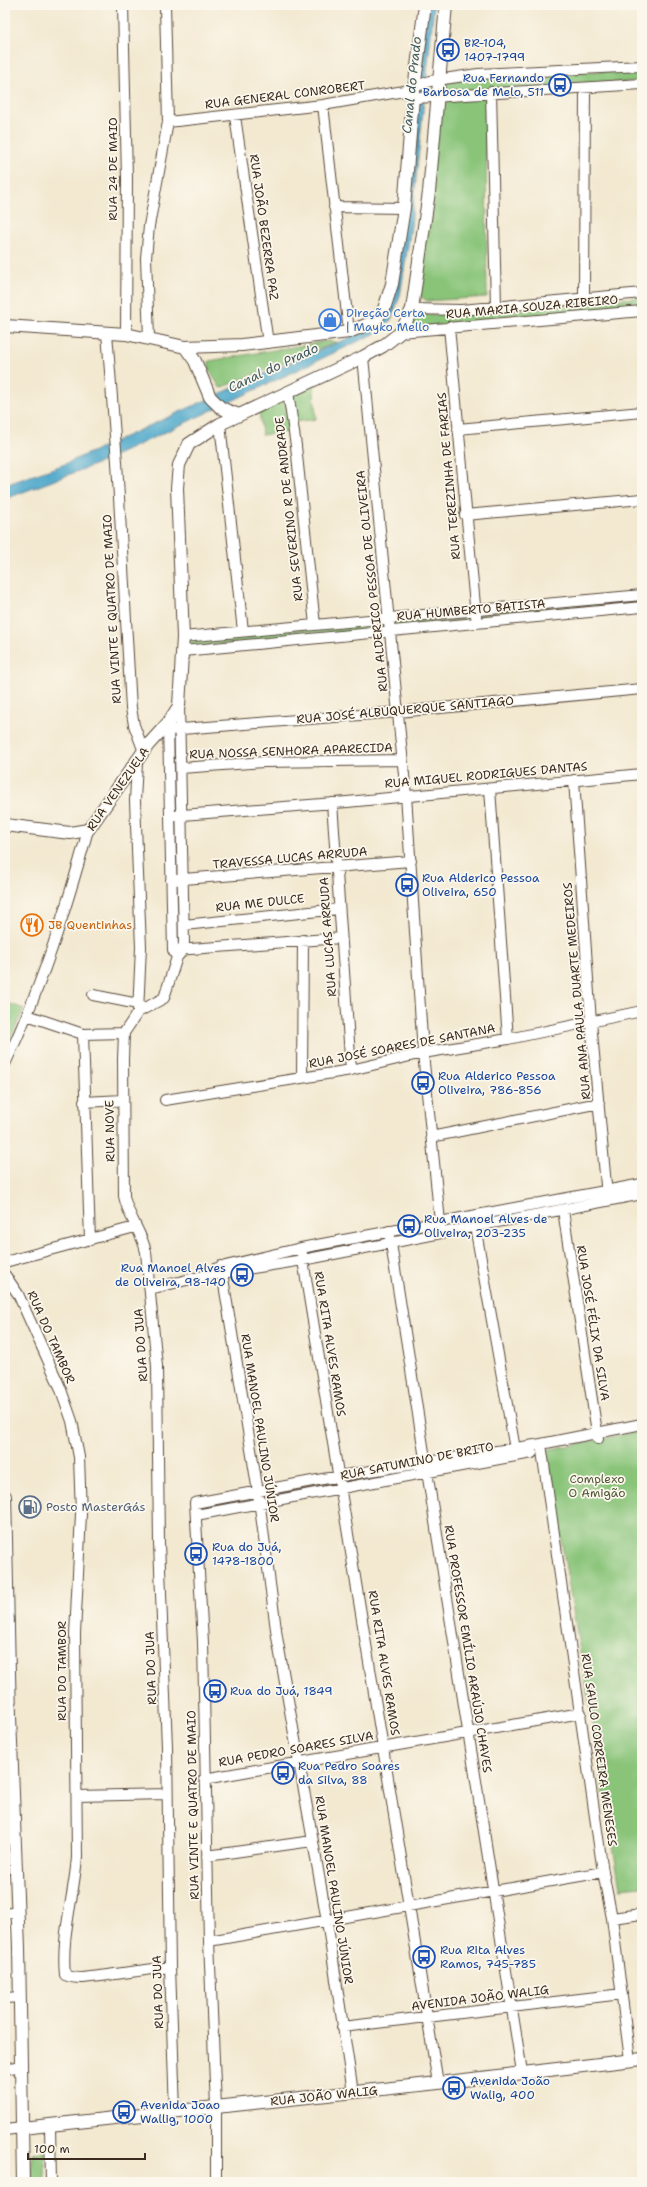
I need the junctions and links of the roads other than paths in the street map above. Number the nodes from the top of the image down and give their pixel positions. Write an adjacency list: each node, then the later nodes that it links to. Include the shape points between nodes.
1 (123, 5): 27 (street, RUA 24 DE MAIO, via 127,178)
2 (165, 5): 14 (street)
3 (425, 5): 9 (main road)
4 (446, 5): 6 (main road)
5 (642, 66): 6 (street, via 493,73)
6 (434, 80): 9 (street); 11 (main road)
7 (642, 84): 8 (street)
8 (585, 88): 10 (street); 18 (street)
9 (413, 92): 11 (street); 12 (street, RUA GENERAL CONROBERT); 16 (main road)
10 (492, 92): 11 (street); 19 (street)
11 (436, 97): 20 (main road, via 429,192)
12 (323, 105): 13 (street, RUA GENERAL CONROBERT); 15 (street)
13 (235, 116): 14 (street, RUA GENERAL CONROBERT); 29 (street, RUA JOÃO BEZERRA PAZ)
14 (168, 122): 28 (street, via 149,226 146,258)
15 (334, 207): 16 (street); 24 (street)
16 (404, 208): 24 (main road, via 392,284 384,309 373,322)
17 (642, 293): 18 (street, RUA MARIA SOUZA RIBEIRO)
18 (584, 299): 19 (street, RUA MARIA SOUZA RIBEIRO)
19 (496, 307): 20 (street, RUA MARIA SOUZA RIBEIRO, via 461,310)
20 (412, 309): 25 (main road)
21 (642, 311): 23 (street, RUA MARIA SOUZA RIBEIRO)
22 (5, 326): 26 (main road)
23 (449, 327): 25 (street, RUA MARIA SOUZA RIBEIRO); 36 (street, RUA TEREZINHA DE FARIAS)
24 (349, 332): 29 (main road)
25 (401, 332): 31 (main road)
26 (107, 333): 27 (main road); 54 (street, RUA VINTE E QUATRO DE MAIO, via 131,708)
27 (126, 334): 28 (main road)
28 (149, 338): 30 (main road)
29 (268, 343): 30 (main road)
30 (185, 347): 34 (main road, via 195,361 210,397 221,408)
31 (364, 357): 32 (main road); 42 (street, RUA ALDERICO PESSOA DE OLIVEIRA)
32 (288, 392): 34 (main road); 44 (street, RUA SEVERINO R DE ANDRADE)
33 (642, 412): 36 (street)
34 (235, 413): 35 (main road)
35 (220, 424): 46 (street); 47 (main road, via 189,444 179,465 177,488)
36 (458, 429): 38 (street, RUA TEREZINHA DE FARIAS)
37 (642, 500): 38 (street)
38 (465, 514): 41 (street, RUA TEREZINHA DE FARIAS)
39 (642, 595): 41 (street, RUA HUMBERTO BATISTA)
40 (642, 608): 43 (street, RUA HUMBERTO BATISTA)
41 (475, 609): 42 (street, RUA HUMBERTO BATISTA); 43 (street, RUA TEREZINHA DE FARIAS)
42 (388, 618): 44 (street, RUA HUMBERTO BATISTA); 45 (street, RUA ALDERICO PESSOA DE OLIVEIRA)
43 (477, 622): 45 (street, RUA HUMBERTO BATISTA)
44 (315, 625): 46 (street, RUA HUMBERTO BATISTA)
45 (389, 630): 48 (street, RUA HUMBERTO BATISTA); 51 (street, RUA ALDERICO PESSOA DE OLIVEIRA)
46 (242, 632): 47 (street, RUA HUMBERTO BATISTA)
47 (183, 637): 48 (main road)
48 (182, 650): 50 (main road)
49 (642, 689): 51 (street, RUA JOSÉ ALBUQUERQUE SANTIAGO)
50 (179, 706): 52 (main road); 53 (street)
51 (398, 712): 53 (street, RUA JOSÉ ALBUQUERQUE SANTIAGO); 55 (street, RUA ALDERICO PESSOA DE OLIVEIRA)
52 (168, 727): 53 (street, RUA JOSÉ ALBUQUERQUE SANTIAGO); 54 (main road, RUA VENEZUELA); 63 (street)
53 (180, 729): 56 (street)
54 (140, 757): 65 (main road, RUA VENEZUELA); 76 (street, via 135,801 141,947)
55 (402, 760): 56 (street, RUA NOSSA SENHORA APARECIDA, via 264,762); 60 (street, RUA ALDERICO PESSOA DE OLIVEIRA)
56 (181, 768): 62 (street)
57 (642, 774): 58 (street, RUA MIGUEL RODRIGUES DANTAS)
58 (574, 780): 59 (street, RUA MIGUEL RODRIGUES DANTAS); 79 (street, RUA ANA PAULA DUARTE MEDEIROS)
59 (490, 789): 60 (street, RUA MIGUEL RODRIGUES DANTAS); 82 (street)
60 (406, 795): 61 (street, RUA MIGUEL RODRIGUES DANTAS); 66 (street, RUA ALDERICO PESSOA DE OLIVEIRA)
61 (332, 803): 62 (street, RUA MIGUEL RODRIGUES DANTAS); 67 (street, RUA LUCAS ARRUDA)
62 (182, 815): 63 (street, RUA MIGUEL RODRIGUES DANTAS); 69 (street)
63 (170, 816): 68 (street)
64 (5, 825): 65 (main road, via 70,833)
65 (88, 830): 78 (street, RUA VENEZUELA, via 60,925)
66 (411, 861): 67 (street, TRAVESSA LUCAS ARRUDA); 83 (street, RUA ALDERICO PESSOA DE OLIVEIRA)
67 (336, 866): 69 (street, TRAVESSA LUCAS ARRUDA); 70 (street, RUA LUCAS ARRUDA)
68 (171, 880): 69 (street, TRAVESSA LUCAS ARRUDA); 74 (street)
69 (183, 880): 71 (street)
70 (339, 909): 71 (street, RUA ME DULCE); 72 (street, RUA LUCAS ARRUDA)
71 (184, 924): 74 (street)
72 (341, 938): 73 (street); 85 (street, RUA LUCAS ARRUDA)
73 (303, 940): 74 (street); 86 (street)
74 (177, 952): 76 (street, via 164,998)
75 (92, 995): 76 (street)
76 (138, 1008): 80 (street)
77 (642, 1011): 79 (street, RUA JOSÉ SOARES DE SANTANA)
78 (27, 1015): 81 (street); 84 (street, RUA VENEZUELA)
79 (591, 1022): 82 (street, RUA JOSÉ SOARES DE SANTANA); 90 (street, RUA ANA PAULA DUARTE MEDEIROS)
80 (124, 1033): 81 (street); 87 (street, RUA NOVE)
81 (83, 1034): 89 (street)
82 (508, 1039): 83 (street, RUA JOSÉ SOARES DE SANTANA)
83 (423, 1053): 85 (street, RUA JOSÉ SOARES DE SANTANA); 91 (street, RUA ALDERICO PESSOA DE OLIVEIRA)
84 (5, 1064)
85 (351, 1070): 86 (street, RUA JOSÉ SOARES DE SANTANA)
86 (302, 1078): 88 (street, RUA JOSÉ SOARES DE SANTANA)
87 (123, 1100): 89 (street); 99 (street, RUA NOVE, via 124,1196 128,1212)
88 (165, 1100)
89 (84, 1102): 102 (street)
90 (599, 1103): 91 (street); 93 (street, RUA ANA PAULA DUARTE MEDEIROS)
91 (431, 1137): 97 (street, RUA ALDERICO PESSOA DE OLIVEIRA)
92 (642, 1184): 93 (street)
93 (607, 1190): 95 (street, RUA ANA PAULA DUARTE MEDEIROS); 97 (street)
94 (642, 1194): 95 (street)
95 (608, 1200): 96 (street)
96 (563, 1210): 98 (street); 112 (street, RUA JOSÉ FÉLIX DA SILVA)
97 (440, 1220): 100 (street); 101 (street, RUA ALDERICO PESSOA DE OLIVEIRA)
98 (475, 1226): 101 (street); 114 (street)
99 (136, 1227): 102 (street); 109 (street, RUA DO JUA, via 146,1252)
100 (388, 1230): 103 (street, RUA PROFESSOR EMÍLIO ARAÚJO CHAVES); 104 (street)
101 (441, 1232): 103 (street)
102 (90, 1240): 106 (street)
103 (390, 1243): 105 (street); 115 (street, RUA PROFESSOR EMÍLIO ARAÚJO CHAVES)
104 (301, 1248): 105 (street, RUA RITA ALVES RAMOS); 107 (street)
105 (303, 1260): 107 (street); 116 (street, RUA RITA ALVES RAMOS)
106 (5, 1262)
107 (222, 1269): 109 (street); 118 (street, RUA MANOEL PAULINO JÚNIOR)
108 (5, 1275): 131 (street, RUA DO TAMBOR, via 18,1294 52,1368 72,1421 77,1446 80,1514 75,1634)
109 (150, 1289): 130 (street, RUA DO JUA, via 157,1366 159,1542)
110 (642, 1424): 112 (street, RUA SATUMINO DE BRITO)
111 (642, 1431): 112 (street, RUA SATUMINO DE BRITO)
112 (597, 1436): 113 (street, RUA SATUMINO DE BRITO)
113 (542, 1447): 114 (street, RUA SATUMINO DE BRITO); 115 (street, RUA SATUMINO DE BRITO); 125 (street, RUA SAULO CORREIRA MENESES)
114 (515, 1449): 115 (street, RUA SATUMINO DE BRITO)
115 (425, 1468): 116 (street, RUA SATUMINO DE BRITO); 117 (street, RUA SATUMINO DE BRITO); 126 (street, RUA PROFESSOR EMÍLIO ARAÚJO CHAVES)
116 (339, 1476): 117 (street, RUA RITA ALVES RAMOS); 118 (street, RUA SATUMINO DE BRITO)
117 (342, 1488): 121 (street, RUA SATUMINO DE BRITO); 127 (street, RUA RITA ALVES RAMOS)
118 (258, 1492): 120 (street, RUA SATUMINO DE BRITO); 121 (street, RUA MANOEL PAULINO JÚNIOR)
119 (5, 1496): 122 (main road)
120 (195, 1503): 123 (street, RUA VINTE E QUATRO DE MAIO)
121 (259, 1503): 123 (street, RUA SATUMINO DE BRITO); 128 (street, RUA MANOEL PAULINO JÚNIOR, via 277,1637)
122 (5, 1513): 124 (main road)
123 (196, 1515): 129 (street, RUA VINTE E QUATRO DE MAIO, via 203,1642)
124 (7, 1636): 132 (main road)
125 (581, 1712): 126 (street, RUA PEDRO SOARES SILVA); 135 (street, RUA SAULO CORREIRA MENESES)
126 (468, 1731): 127 (street, RUA PEDRO SOARES SILVA); 136 (street, RUA PROFESSOR EMÍLIO ARAÚJO CHAVES)
127 (385, 1747): 128 (street, RUA PEDRO SOARES SILVA); 137 (street, RUA RITA ALVES RAMOS)
128 (300, 1762): 129 (street, RUA PEDRO SOARES SILVA); 133 (street, RUA MANOEL PAULINO JÚNIOR)
129 (204, 1779): 134 (street, RUA VINTE E QUATRO DE MAIO)
130 (167, 1794): 131 (street); 144 (street, RUA DO JUA)
131 (77, 1796): 144 (street, RUA DO TAMBOR, via 76,1879 64,1937 65,1975 70,1978 83,1978)
132 (10, 1830): 138 (main road)
133 (312, 1841): 134 (street); 142 (street, RUA MANOEL PAULINO JÚNIOR)
134 (207, 1856): 143 (street, RUA VINTE E QUATRO DE MAIO)
135 (603, 1872): 136 (street); 141 (street, RUA SAULO CORREIRA MENESES)
136 (493, 1891): 137 (street); 148 (street, RUA PROFESSOR EMÍLIO ARAÚJO CHAVES)
137 (409, 1905): 142 (street); 149 (street, RUA RITA ALVES RAMOS)
138 (18, 1912): 139 (street); 146 (main road)
139 (5, 1914)
140 (642, 1914): 141 (street)
141 (612, 1918): 145 (street, RUA SAULO CORREIRA MENESES)
142 (327, 1921): 143 (street); 150 (street, RUA MANOEL PAULINO JÚNIOR)
143 (209, 1941): 158 (street, RUA VINTE E QUATRO DE MAIO)
144 (170, 1967): 159 (street, RUA DO JUA)
145 (622, 1994): 148 (street, AVENIDA JOÃO WALIG); 152 (street, RUA SAULO CORREIRA MENESES)
146 (20, 1997): 147 (street); 153 (main road)
147 (5, 1998)
148 (512, 2008): 149 (street, AVENIDA JOÃO WALIG); 155 (street, RUA PROFESSOR EMÍLIO ARAÚJO CHAVES)
149 (427, 2018): 150 (street, AVENIDA JOÃO WALIG); 156 (street, RUA RITA ALVES RAMOS)
150 (342, 2027): 157 (street, RUA MANOEL PAULINO JÚNIOR)
151 (642, 2059): 152 (main road, RUA JOÃO WALIG)
152 (630, 2060): 155 (main road, RUA JOÃO WALIG)
153 (21, 2066): 154 (street); 161 (main road)
154 (5, 2069)
155 (522, 2072): 156 (main road, RUA JOÃO WALIG)
156 (438, 2083): 157 (main road, RUA JOÃO WALIG)
157 (353, 2092): 158 (main road, RUA JOÃO WALIG)
158 (216, 2107): 159 (main road, RUA JOÃO WALIG); 165 (street, RUA VINTE E QUATRO DE MAIO)
159 (175, 2112): 160 (main road, RUA JOÃO WALIG)
160 (50, 2126): 161 (main road, RUA JOÃO WALIG); 164 (street)
161 (22, 2128): 162 (street, RUA JOÃO WALIG); 163 (main road)
162 (5, 2130)
163 (23, 2182)
164 (51, 2182)
165 (216, 2182)

